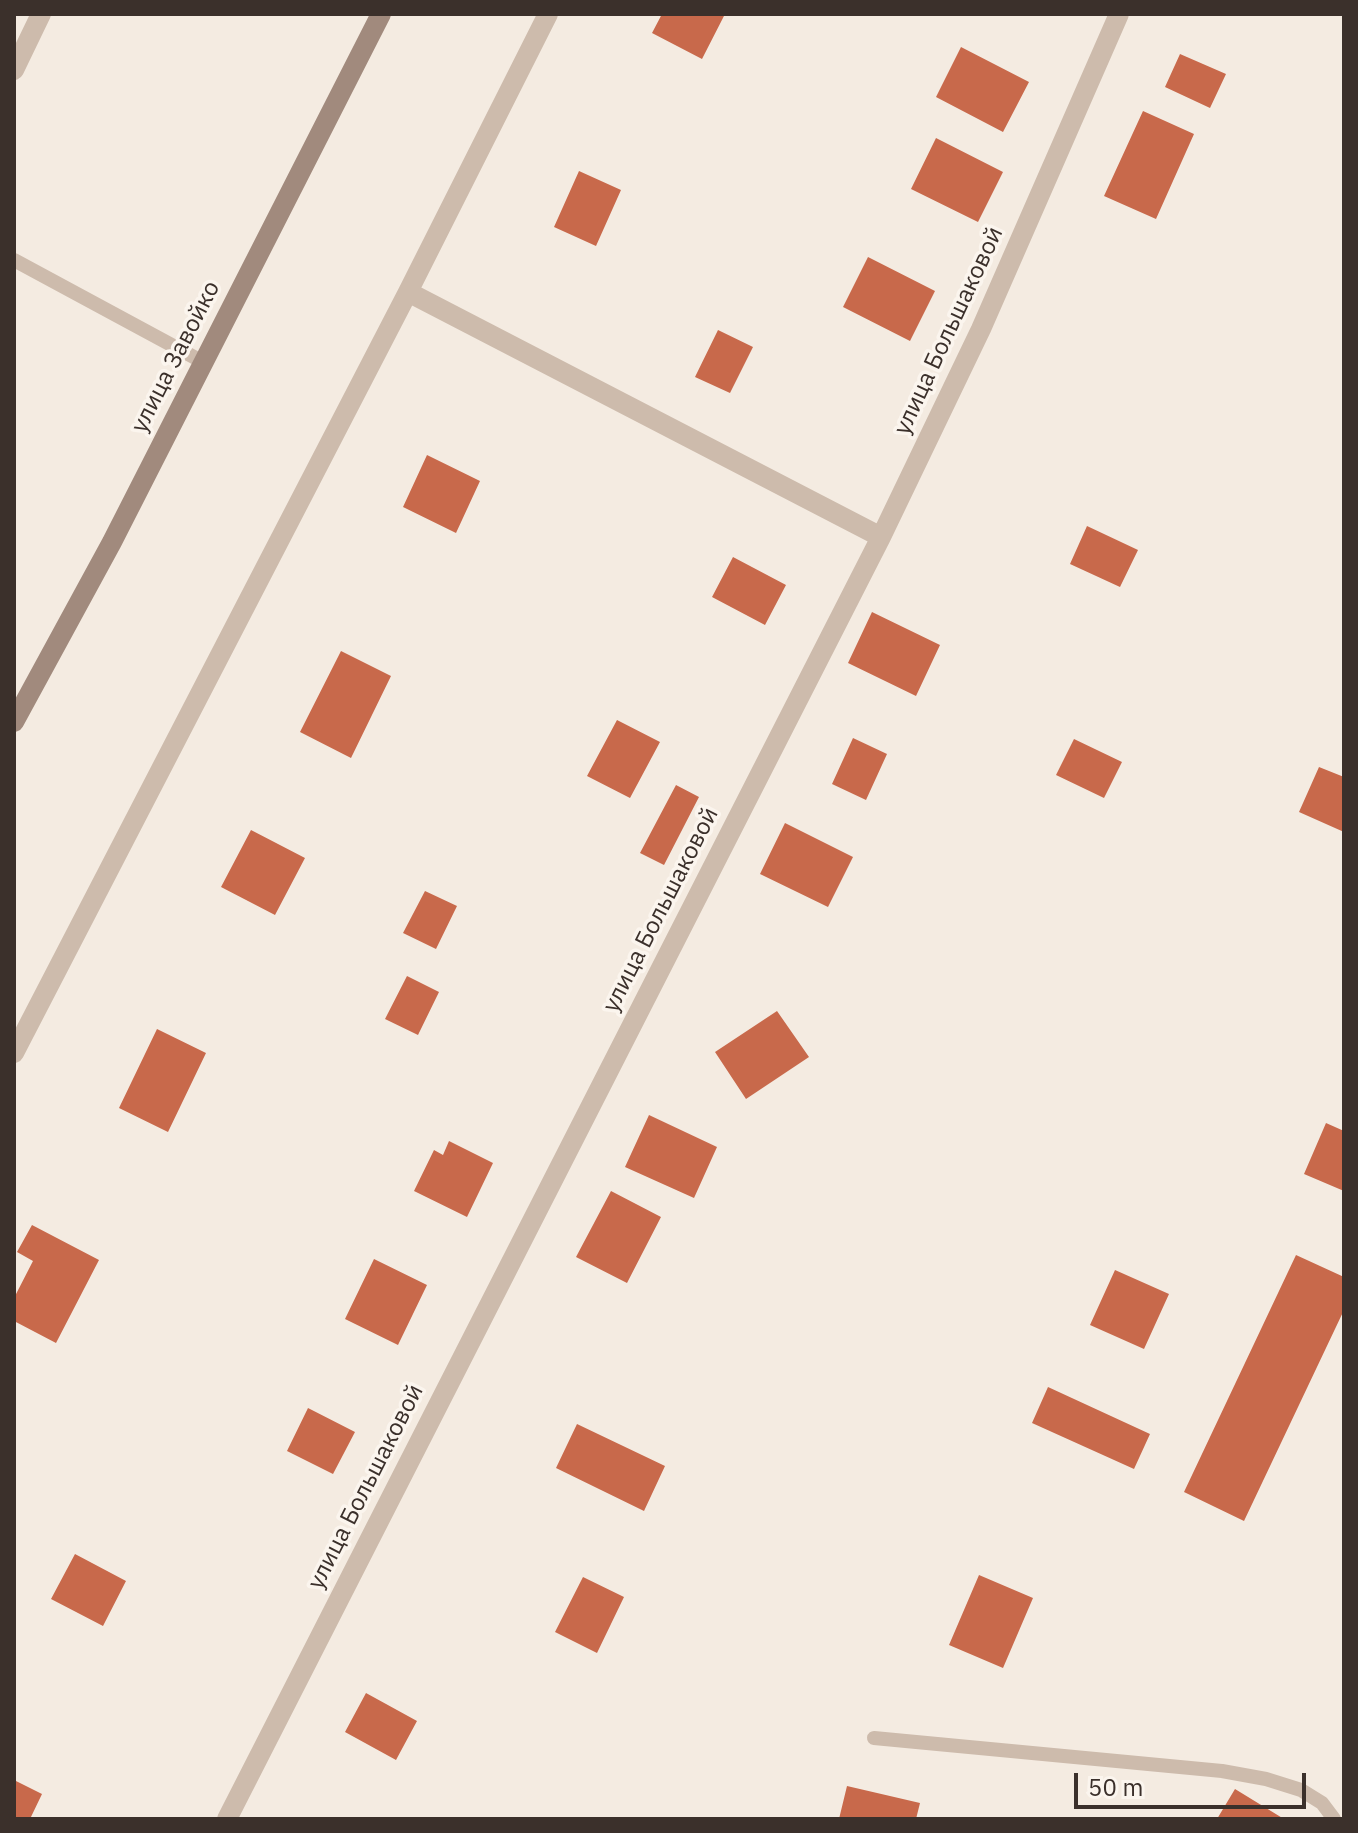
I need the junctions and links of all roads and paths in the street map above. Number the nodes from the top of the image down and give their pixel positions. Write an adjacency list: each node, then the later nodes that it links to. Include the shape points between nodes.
1 (41, 14): 5 (street)
2 (381, 14): 8 (main road, улица Завойко)
3 (548, 14): 7 (street)
4 (1119, 14): 9 (street, улица Большаковой, via 981,329)
5 (14, 70)
6 (14, 260): 8 (lane)
7 (408, 292): 9 (street); 11 (street)
8 (203, 362): 10 (main road, улица Завойко)
9 (881, 537): 13 (street, улица Большаковой)
10 (14, 722)
11 (14, 1053)
12 (874, 1738): 14 (lane, via 1251,1776 1301,1790 1322,1803)
13 (227, 1819)
14 (1334, 1819)

